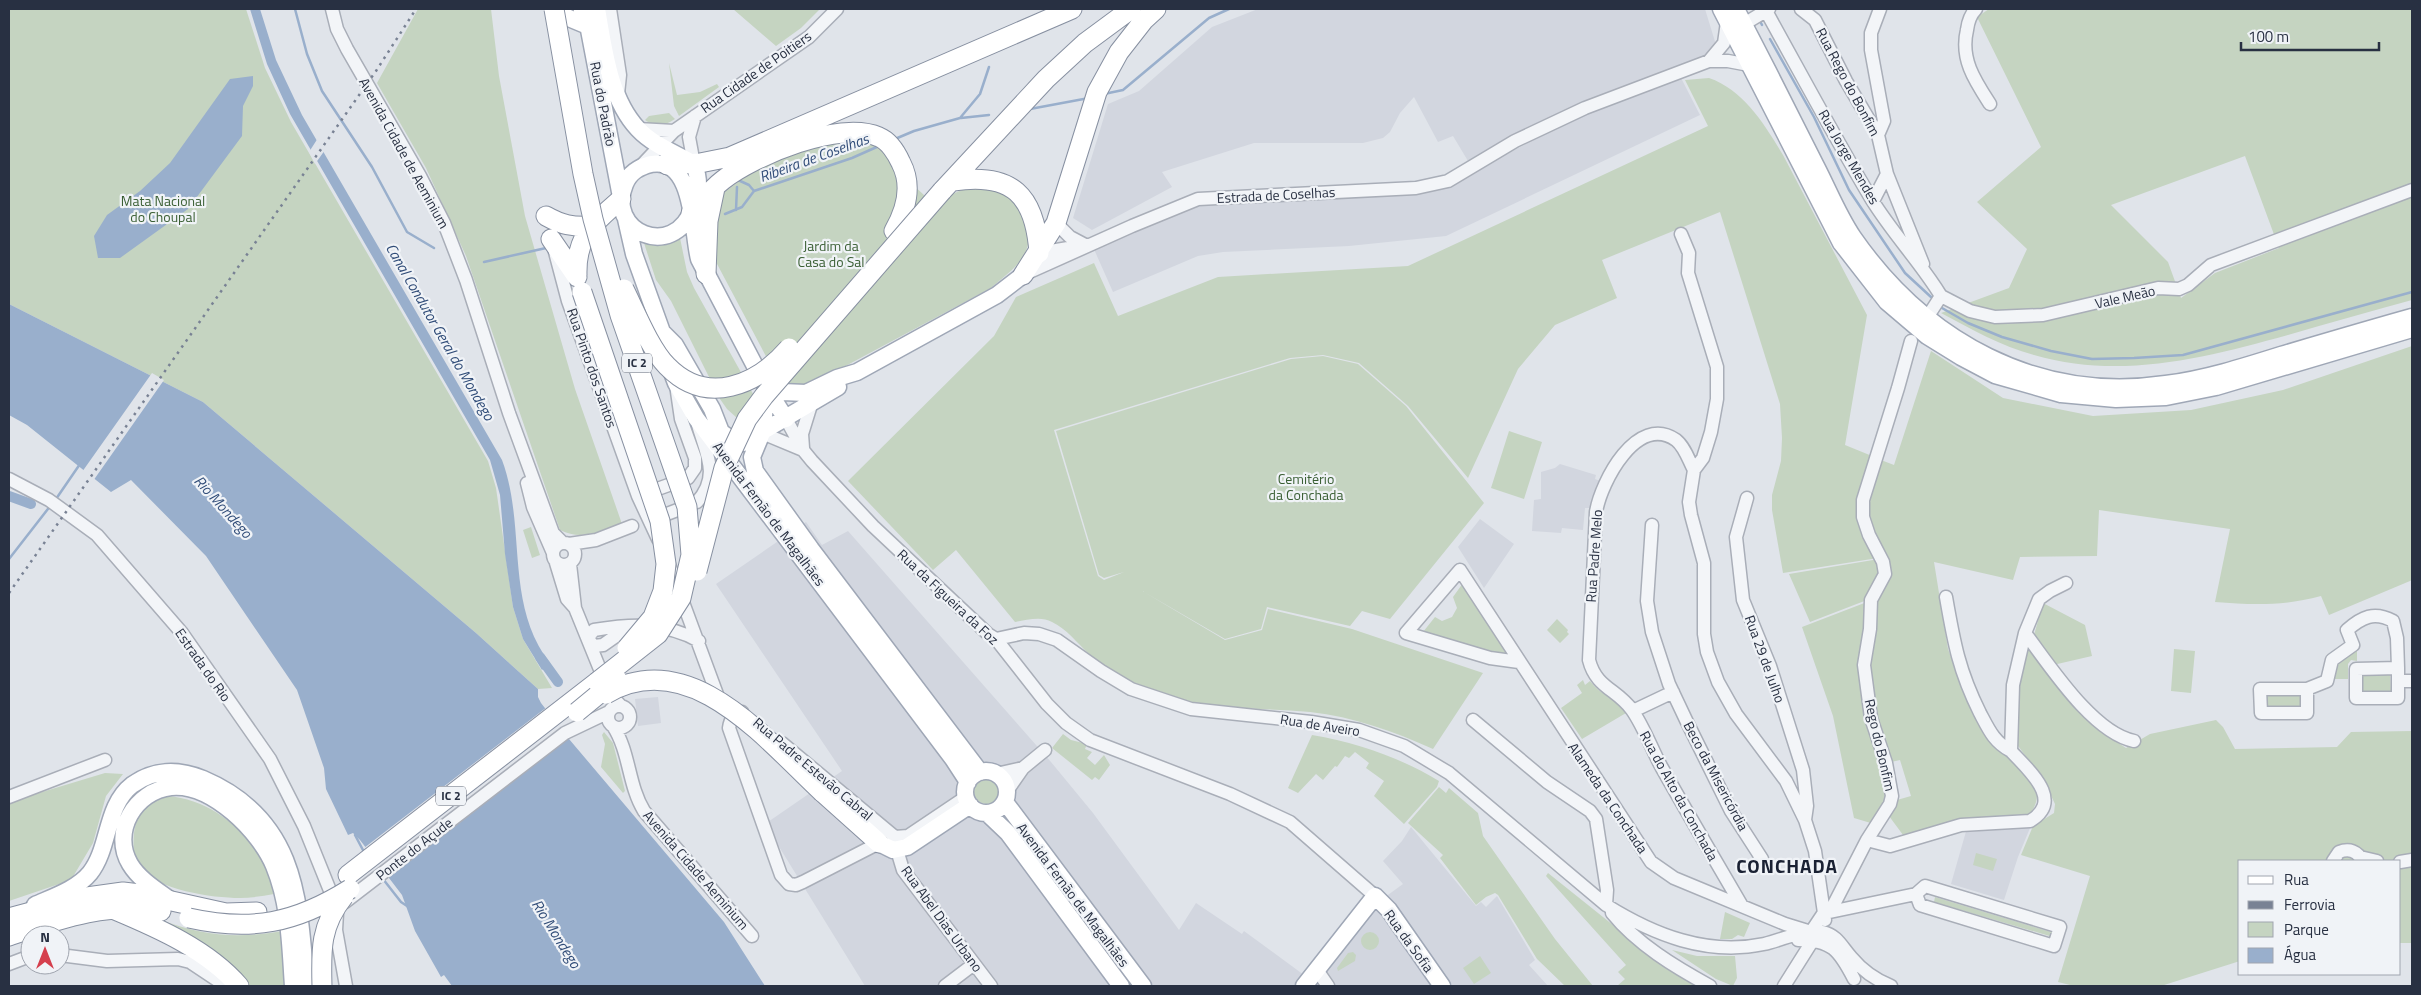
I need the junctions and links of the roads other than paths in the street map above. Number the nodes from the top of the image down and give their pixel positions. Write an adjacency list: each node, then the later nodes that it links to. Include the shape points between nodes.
1 (332, 9): 60 (street, Avenida Cidade de Aeminium, via 337,30 444,223)
2 (610, 9): 16 (street, Rua do Padrão)
3 (837, 9): 21 (street, Rua Cidade de Poitiers, via 810,37)
4 (1072, 9): 26 (highway, via 730,157)
5 (1113, 9): 30 (highway, via 1081,32 1039,72)
6 (1131, 9): 30 (highway, via 1085,43 1046,79)
7 (1156, 9): 38 (highway, via 1119,52 1098,92)
8 (1801, 9): 24 (street, Rua Rego do Bonfim, via 1815,20)
9 (1880, 9): 24 (street, via 1871,42 1884,121)
10 (1976, 9): 20 (street, via 1971,14 1964,50 1966,62)
11 (1768, 10): 15 (street); 34 (street, Rua Jorge Mendes)
12 (561, 11): 13 (main road); 49 (highway, IC 2, via 602,208); 90 (highway, IC 2, bridge, via 583,174 593,219 620,315 687,507 691,555 681,598 658,634)
13 (590, 12): 16 (main road); 19 (main road, Rua do Padrão); 33 (main road, Rua do Padrão)
14 (1728, 13): 15 (main road); 17 (street, via 1724,43); 18 (main road)
15 (1744, 24): 52 (main road, via 1852,235 1896,292 1934,325 2000,363 2063,382 2116,388 2165,384 2214,375)
16 (613, 30): 19 (street, Rua do Padrão, via 620,75)
17 (1709, 61): 18 (street, Estrada de Coselhas, via 1728,60); 43 (street, Estrada de Coselhas, via 1585,108 1515,141 1448,181 1416,188 1198,199)
18 (1748, 65): 53 (main road, via 1841,243 1887,302 1927,336 1995,375 2061,394 2116,400 2166,397 2216,387)
19 (618, 94): 22 (main road, Rua do Padrão)
20 (1990, 104)
21 (696, 114): 23 (street, Rua Cidade de Poitiers); 26 (street, via 689,138)
22 (638, 129): 23 (street); 25 (main road, Rua do Padrão)
23 (674, 131): 25 (street, Rua Cidade de Poitiers)
24 (1878, 135): 29 (street, Rua Rego do Bonfim)
25 (659, 145): 26 (main road, Rua do Padrão); 28 (street, Rua Cidade de Poitiers)
26 (694, 164): 27 (highway); 35 (main road, via 699,185)
27 (667, 166): 28 (main road, via 652,164); 35 (main road, via 684,183)
28 (640, 167): 33 (main road, via 628,178)
29 (1887, 174): 34 (street); 45 (street, Rua Rego do Bonfim)
30 (943, 186): 40 (highway); 44 (highway, via 974,178 998,181 1019,193 1033,213); 76 (highway, bridge, via 747,419 724,468)
31 (715, 187): 35 (highway); 40 (highway, via 753,162 804,140 843,131 865,132 881,138 895,152 907,181 907,199); 46 (highway, via 708,221)
32 (2412, 190): 50 (street, Vale Meão, via 2211,265 2179,289 2158,288 2043,315 1995,317 1970,311)
33 (621, 199): 37 (main road); 39 (highway)
34 (1873, 201): 45 (street, Rua Jorge Mendes)
35 (691, 213): 37 (main road, via 681,228 659,237 634,229); 46 (main road, Rua da Figueira da Foz, via 695,246)
36 (546, 216): 39 (highway, via 570,227)
37 (626, 219): 54 (main road, Avenida Fernão de Magalhães, via 634,254)
38 (1056, 223): 43 (street, via 1070,237); 44 (highway)
39 (590, 226): 48 (highway, via 576,258)
40 (894, 231): 49 (highway, bridge, via 775,365 754,380 736,386 704,386 686,380 668,367 659,357)
41 (1681, 234): 65 (street, via 1689,253 1688,273 1716,367 1717,400 1703,458)
42 (551, 239): 48 (highway); 68 (street, Rua Pinto dos Santos, via 568,301)
43 (1087, 246): 44 (street); 47 (street, Estrada de Coselhas)
44 (1039, 253): 47 (highway)
45 (1927, 273): 50 (street, Rua Jorge Mendes)
46 (706, 274): 58 (main road, Rua da Figueira da Foz)
47 (1023, 275): 56 (main road, Estrada de Coselhas, via 997,295)
48 (579, 284): 90 (highway, bridge, via 660,521 666,564 663,591 653,618)
49 (624, 289): 76 (highway, IC 2, bridge, via 691,487 698,515)
50 (1941, 296): 51 (street)
51 (1930, 313)
52 (2412, 316)
53 (2412, 329)
54 (662, 332): 57 (main road, Avenida Fernão de Magalhães, via 663,348); 63 (main road, via 674,345 712,409 727,426 746,435)
55 (1911, 341): 112 (street, Rego do Bonfim, via 1863,500 1863,517 1885,574 1870,600 1870,629 1864,665 1871,718 1886,763 1892,796)
56 (857, 372): 58 (main road, via 806,393); 59 (main road, via 846,383)
57 (676, 383): 61 (main road, Avenida Fernão de Magalhães); 68 (street, via 681,419 696,468 688,478)
58 (767, 389): 62 (main road, Rua da Figueira da Foz); 63 (main road, Avenida Fernão de Magalhães)
59 (811, 405): 62 (main road); 64 (street, via 802,434)
60 (509, 413): 74 (street, via 553,533); 75 (street, via 533,507)
61 (696, 418): 67 (street, via 711,472); 107 (main road, Avenida Fernão de Magalhães, via 953,759)
62 (786, 419): 63 (main road); 64 (street, Rua da Figueira da Foz)
63 (762, 433): 64 (street); 107 (main road, Avenida Fernão de Magalhães, via 752,458 755,471)
64 (803, 450): 83 (street, Rua da Figueira da Foz, via 873,526)
65 (1694, 470): 94 (street, Rua Padre Melo, via 1678,441 1666,436 1650,436 1636,442 1626,453 1599,495 1589,660 1600,683 1620,696); 111 (street, via 1689,502 1704,564 1707,652 1718,682 1736,714 1786,780)
66 (9, 479): 122 (street, Estrada do Rio, via 49,500 97,536 182,633 270,759)
67 (710, 484): 70 (street); 70 (street, via 729,489)
68 (638, 496): 86 (street, Rua Pinto dos Santos, via 675,576)
69 (1747, 498): 111 (street, Rua 29 de Julho, via 1736,537 1743,600 1770,666 1803,770 1807,806)
70 (697, 502): 71 (street)
71 (654, 519)
72 (1652, 525): 92 (street, Beco da Misericórdia, via 1647,601 1652,632)
73 (632, 526): 74 (street)
74 (569, 552): 75 (street, via 556,546); 75 (street, via 561,566); 79 (street)
75 (554, 558): 79 (street, via 567,599)
76 (699, 561): 96 (highway, IC 2, bridge, via 694,584 682,611 666,634)
77 (2066, 583): 82 (street, via 2040,599)
78 (1946, 597): 103 (street, via 1956,654 1966,684 1995,741)
79 (576, 610): 81 (street); 84 (street)
80 (630, 626): 81 (street); 85 (street); 86 (street, via 672,629)
81 (600, 630): 84 (street, via 592,632); 85 (street, via 606,634)
82 (2025, 633): 100 (street, via 2078,700 2111,732); 103 (street, via 2013,685)
83 (996, 639): 119 (street, Rua de Aveiro, via 1032,633 1057,640 1101,672 1132,689 1191,709 1359,730 1404,746 1449,773); 121 (street, Rua da Figueira da Foz, via 1047,704 1090,740 1230,794 1290,822)
84 (589, 641): 85 (street, via 596,647); 90 (street)
85 (606, 642): 90 (street)
86 (698, 642): 88 (street, Rua Pinto dos Santos)
87 (1519, 662): 87 (street, Alameda da Conchada, via 1460,570 1406,633 1490,658); 125 (street, Alameda da Conchada, via 1651,862 1674,878)
88 (713, 681): 93 (street); 99 (street, Rua Pinto dos Santos)
89 (2412, 681): 91 (street, via 2398,675 2393,621 2384,616 2360,618 2347,630 2353,646 2332,660 2326,681)
90 (603, 682): 95 (street); 127 (highway, IC 2, via 341,881 320,893 290,905 257,912)
91 (2307, 689)
92 (1673, 692): 94 (street); 115 (street, Beco da Misericórdia, via 1731,811)
93 (744, 711): 99 (street, Rua Padre Estevão Cabral, via 736,713); 107 (street, Rua Padre Estevão Cabral, via 895,837 908,836)
94 (1633, 711): 125 (street, Rua do Alto da Conchada)
95 (613, 716): 96 (street, Ponte do Açude); 98 (street, Ponte do Açude, via 620,728); 98 (street, via 629,713); 101 (street)
96 (579, 718): 113 (highway, bridge, via 618,687 630,682 660,680 683,684 719,700 746,721); 122 (highway, IC 2); 122 (street, Ponte do Açude, via 565,733)
97 (1473, 720): 118 (street, via 1547,782 1590,811 1596,819)
98 (627, 724): 101 (street)
99 (729, 728): 113 (street, Rua Padre Estevão Cabral, via 781,875 789,884 803,882)
100 (2134, 741)
101 (623, 746): 133 (street, Avenida Cidade Aeminium, via 634,789 644,811)
102 (1045, 750): 105 (street)
103 (2012, 751): 112 (street, via 2044,792 2042,810 2034,819 1966,824 1890,846)
104 (105, 760): 108 (street)
105 (1023, 768): 106 (street); 109 (street)
106 (996, 774): 107 (main road); 109 (main road, via 1006,784)
107 (971, 789): 110 (main road, via 975,810); 114 (main road, via 907,847)
108 (9, 797)
109 (1006, 797): 110 (main road, via 998,810); 148 (main road, Avenida Fernão de Magalhães)
110 (988, 813): 147 (main road, Avenida Fernão de Magalhães, via 1008,833)
111 (1805, 820): 128 (street, via 1815,851 1820,895)
112 (1867, 840): 128 (street, Rego do Bonfim)
113 (879, 843): 114 (main road)
114 (897, 850): 136 (street, Rua Abel Dias Urbano, via 903,870)
115 (1762, 859)
116 (2361, 859): 117 (street, via 2353,851 2343,850)
117 (2334, 860)
118 (1605, 880): 119 (street); 124 (street)
119 (1593, 894): 124 (street, Rua de Aveiro)
120 (1916, 894): 120 (street, via 1920,905 2054,946 2060,927 1925,886); 128 (street)
121 (1375, 896): 137 (main road); 151 (main road, Rua da Sofia, via 1389,910)
122 (344, 900): 127 (highway, IC 2, bridge, via 277,922 225,925); 143 (highway, bridge, via 336,905 324,928); 144 (street, Estrada do Rio, via 336,930)
123 (173, 902): 127 (highway, IC 2); 129 (highway, IC 2, via 123,892 86,897); 141 (main road, via 136,873 126,852 124,832 126,821 137,802 173,786 203,794 238,816 268,854 288,914)
124 (1606, 905): 131 (street, Rua de Aveiro, via 1634,923 1675,940 1700,946 1750,947); 152 (street, Rua de Aveiro, via 1626,930)
125 (1742, 906): 131 (street, Alameda da Conchada)
126 (112, 909): 127 (highway, IC 2, via 138,906); 132 (highway, IC 2); 140 (highway, via 209,959)
127 (190, 912)
128 (1827, 912): 130 (street); 131 (street, Rego do Bonfim)
129 (9, 917): 142 (main road, via 61,893 90,873 120,800 132,785 156,773 180,772 228,793 261,820 276,840 300,908)
130 (1831, 934): 131 (street); 135 (street)
131 (1808, 935): 138 (street, via 1838,951); 153 (street, Rego do Bonfim)
132 (9, 936)
133 (752, 936)
134 (70, 956): 139 (street, via 107,961 178,959 190,962)
135 (1851, 957): 138 (street); 154 (street)
136 (974, 964): 145 (street); 146 (street, Rua Abel Dias Urbano)
137 (1317, 970): 149 (main road); 150 (street)
138 (1854, 983)
139 (226, 986)
140 (239, 986)
141 (293, 986)
142 (306, 986)
143 (322, 986)
144 (346, 986)
145 (945, 986)
146 (991, 986)
147 (1121, 986)
148 (1143, 986)
149 (1304, 986)
150 (1328, 986)
151 (1442, 986)
152 (1710, 986)
153 (1784, 986)
154 (1887, 986)

